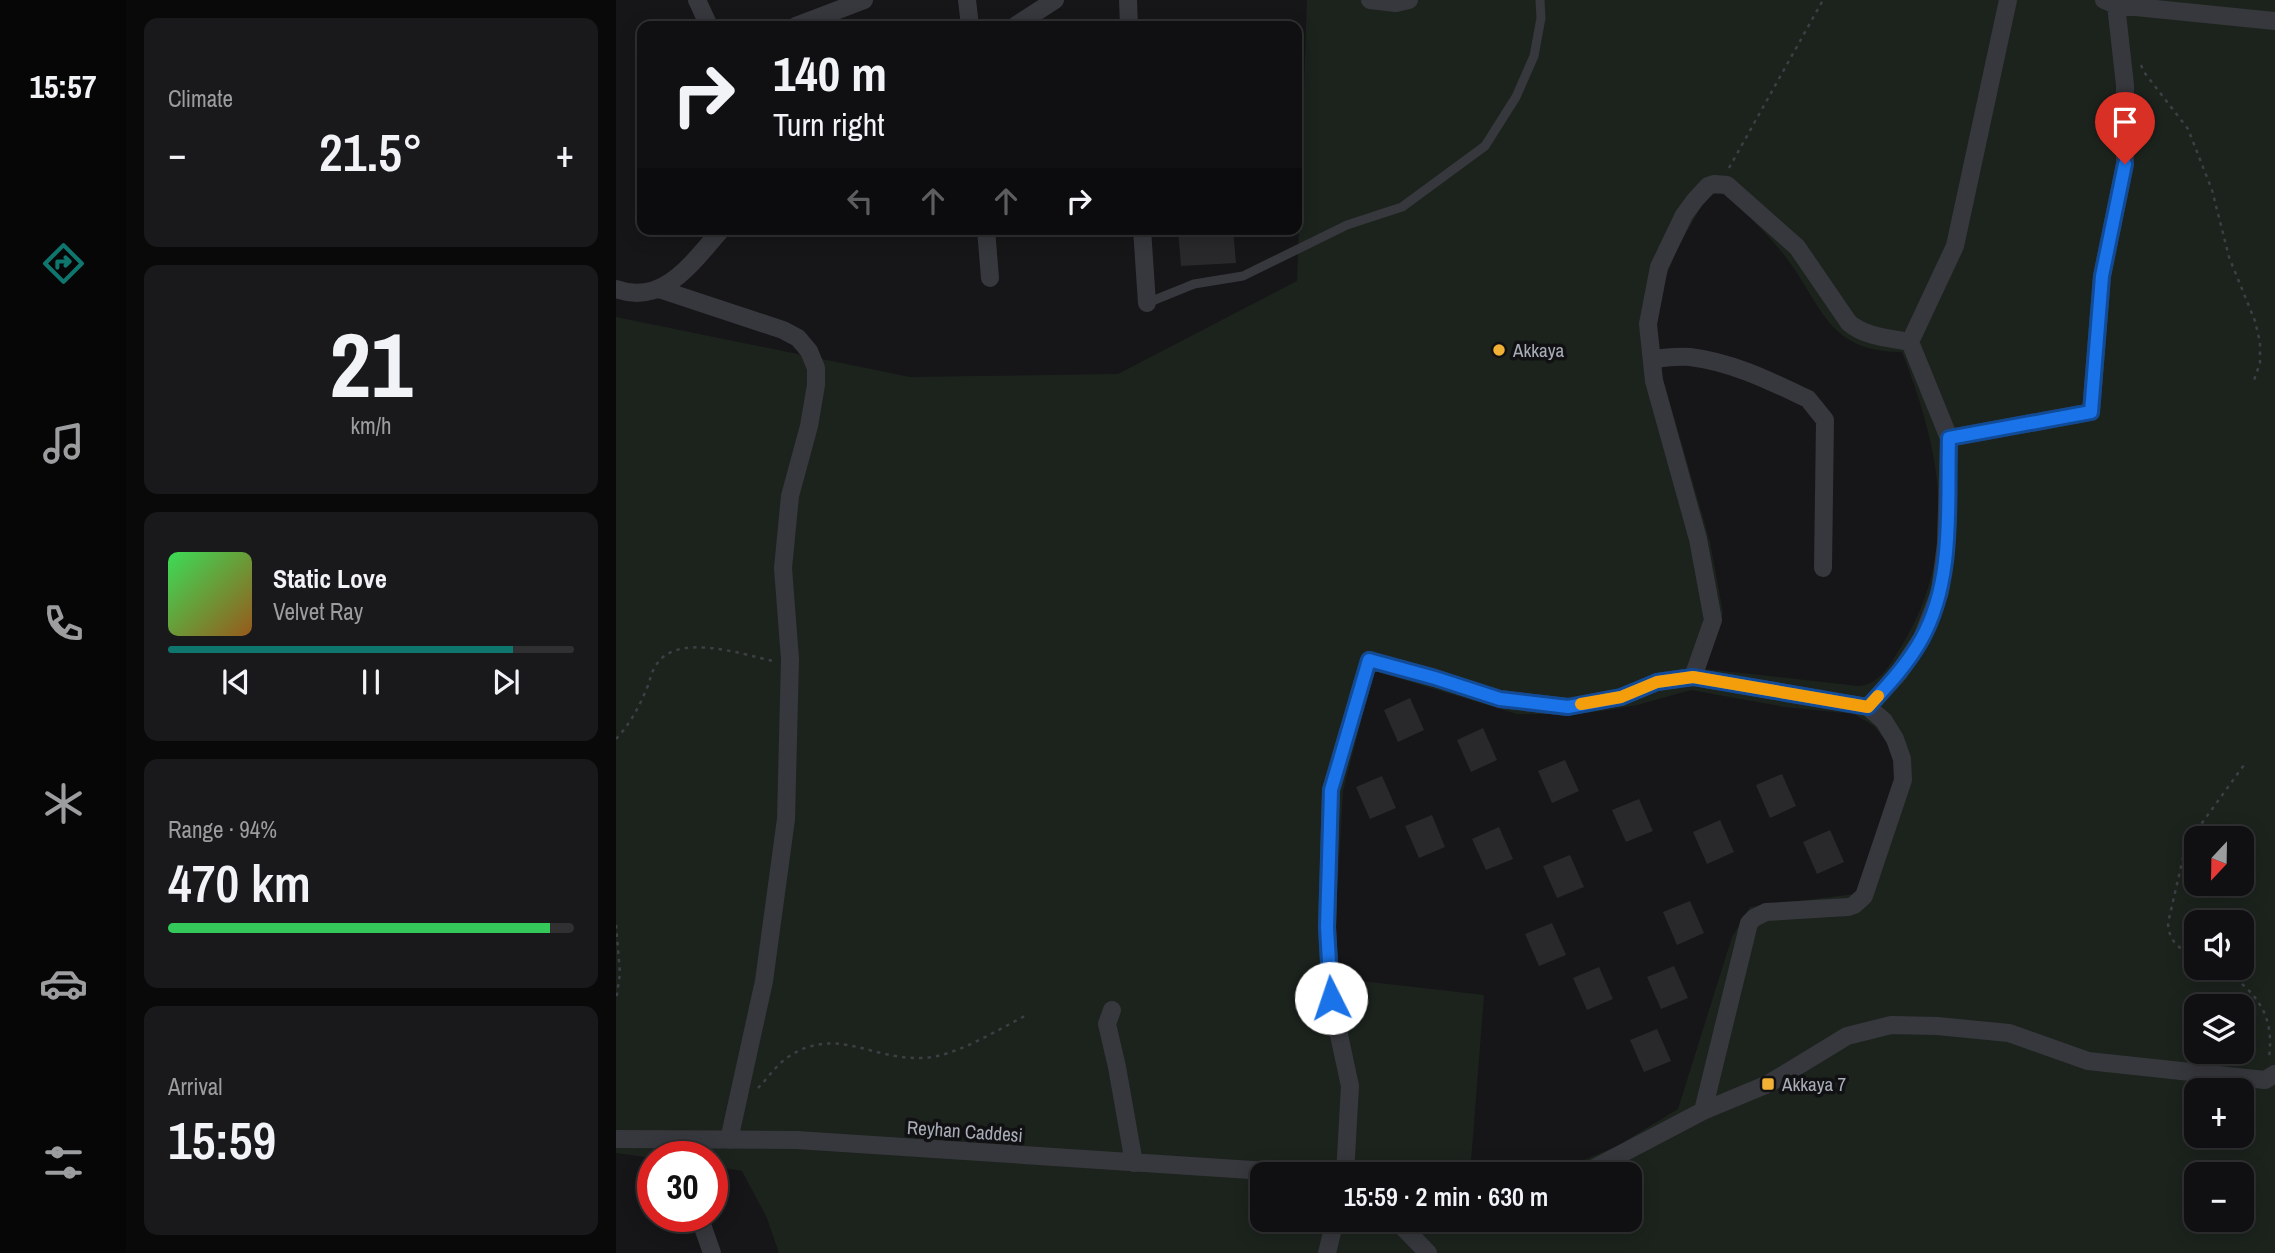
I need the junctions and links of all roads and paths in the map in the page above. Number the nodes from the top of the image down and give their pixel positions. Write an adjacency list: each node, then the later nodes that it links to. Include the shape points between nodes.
1 (697, 0): 12 (street)
2 (967, 0): 14 (street)
3 (1055, 0): 15 (street)
4 (1128, 0): 16 (street)
5 (1370, 0): 6 (street)
6 (1409, 0)
7 (1540, 0): 26 (lane, via 1534,56 1516,97 1485,146 1402,206 1347,225 1243,276 1194,284)
8 (1823, 0): 19 (path)
9 (2008, 0): 27 (street, via 1955,246)
10 (860, 1): 13 (street)
11 (2110, 3): 17 (street); 30 (street, via 2125,85 2125,164 2102,276 2091,412)
12 (707, 21)
13 (809, 21)
14 (969, 21)
15 (1023, 21)
16 (1129, 21)
17 (2275, 21)
18 (2140, 61): 29 (path, via 2188,130 2212,190 2229,257 2260,342 2260,363)
19 (1721, 184): 27 (street, via 1797,247 1858,330); 28 (street, via 1708,186 1695,200 1659,267 1648,324)
20 (716, 235): 25 (street, via 675,280)
21 (986, 235): 23 (street)
22 (1142, 235): 26 (street)
23 (990, 278)
24 (616, 289): 25 (street, via 641,293)
25 (659, 289): 32 (street, via 783,330 798,338 816,368 809,426 790,496 784,556)
26 (1147, 303)
27 (1910, 342): 30 (street)
28 (1652, 359): 31 (street, via 1688,356 1715,361 1745,370 1814,404 1825,420); 33 (street, via 1654,381 1699,539 1713,620)
29 (2253, 383)
30 (1949, 438): 34 (street, via 1940,592 1922,638)
31 (1823, 568)
32 (790, 665): 35 (path, via 712,647 671,650 655,667 636,712); 44 (street, via 786,819 764,981)
33 (1693, 677): 34 (street); 50 (street, via 1657,682 1621,697 1568,707 1500,699 1369,660 1331,790 1327,927 1331,998 1350,1086)
34 (1868, 707): 45 (street, via 1895,739 1903,780 1864,896 1848,907 1766,912 1749,923)
35 (616, 739)
36 (2244, 765): 38 (path, via 2186,845 2168,923 2168,932)
37 (616, 925): 40 (path, via 620,973)
38 (2184, 950)
39 (2239, 980): 43 (path, via 2259,1000 2269,1021)
40 (616, 1001)
41 (1112, 1010): 52 (street, via 1107,1024)
42 (1025, 1016): 44 (path, via 945,1055 923,1058 825,1042 808,1045 785,1059)
43 (2270, 1077): 45 (street, via 2088,1061 2009,1034 1891,1025 1847,1036 1768,1084)
44 (736, 1108): 47 (street)
45 (1703, 1111): 51 (street)
46 (616, 1139): 49 (street, Reyhan Caddesi)
47 (729, 1140): 48 (street, Reyhan Caddesi); 52 (street, Reyhan Caddesi, via 797,1140)
48 (722, 1141)
49 (637, 1142)
50 (1346, 1162)
51 (1606, 1162)
52 (1134, 1163): 53 (street, Reyhan Caddesi)
53 (1250, 1170)
54 (705, 1232): 57 (street)
55 (1332, 1232): 58 (street)
56 (1408, 1232): 59 (street)
57 (712, 1253)
58 (1327, 1253)
59 (1428, 1253)

